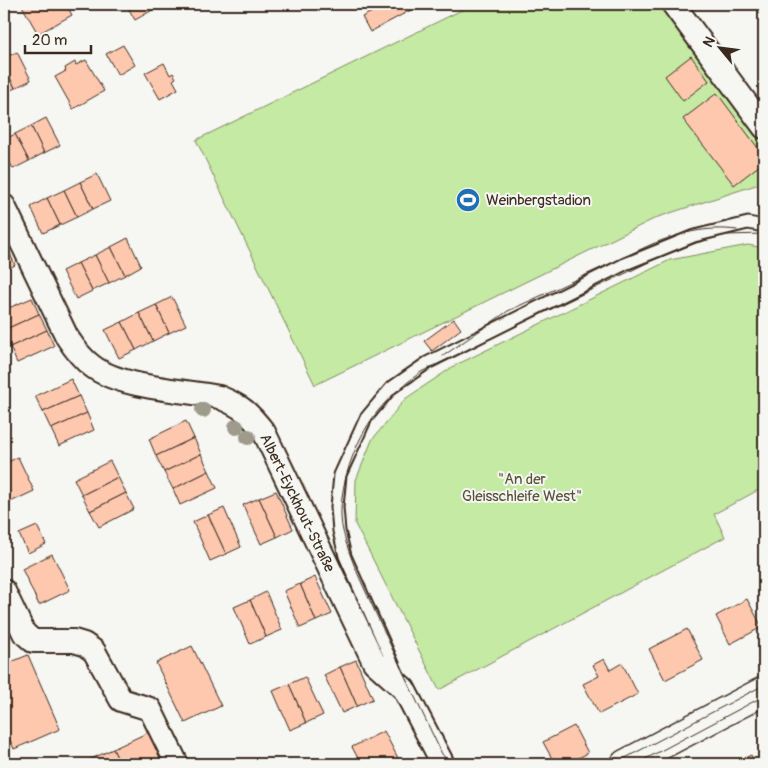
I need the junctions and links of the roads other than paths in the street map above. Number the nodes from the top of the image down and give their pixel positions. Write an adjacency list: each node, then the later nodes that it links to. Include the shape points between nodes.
1 (673, 4): 2 (street)
2 (764, 127)
3 (4, 206): 6 (street, Albert-Eyckhout-Straße, via 67,336 93,367 121,381 205,394 233,403 248,412 264,432 374,662)
4 (764, 226): 6 (lane, via 748,223 694,236 625,264 428,363 391,388 366,418 340,475 338,532 345,556)
5 (4, 592): 8 (street, via 24,633 33,641 74,641 94,651 121,700 150,709)
6 (404, 689): 9 (street, Albert-Eyckhout-Straße)
7 (764, 691): 10 (main road)
8 (177, 764)
9 (443, 764)
10 (625, 764)

